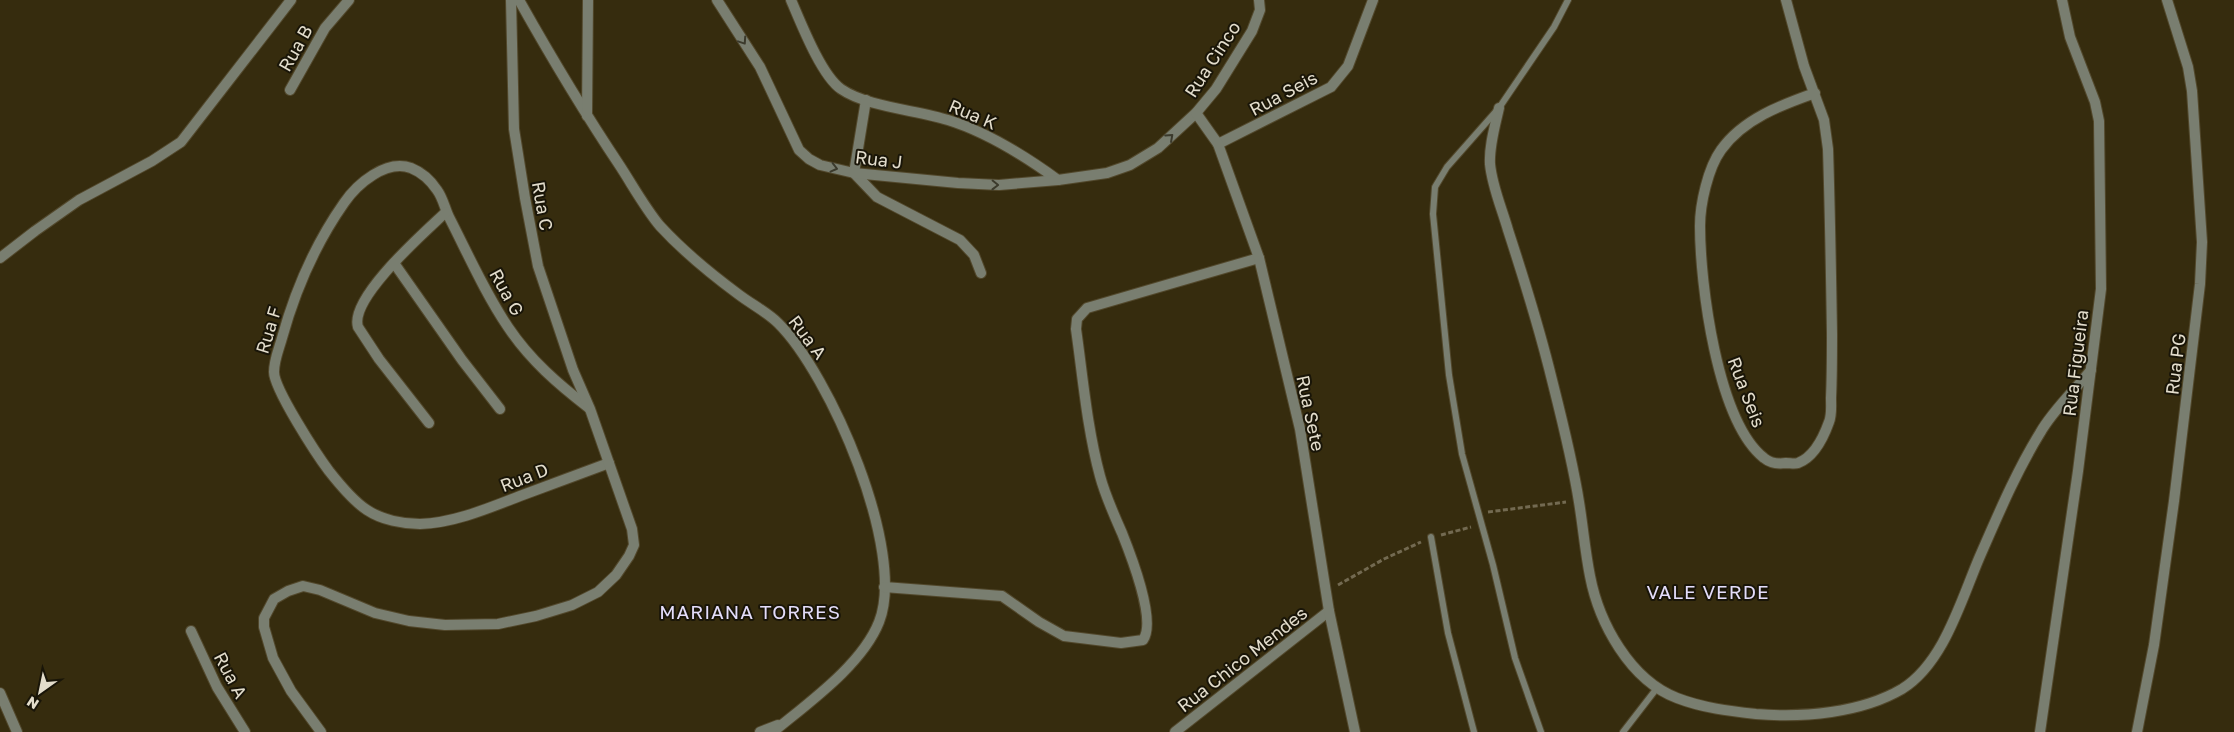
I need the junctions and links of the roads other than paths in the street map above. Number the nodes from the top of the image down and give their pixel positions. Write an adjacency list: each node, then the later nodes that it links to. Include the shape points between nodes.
1 (291, 0): 26 (street, via 181,142 79,200)
2 (349, 0): 14 (street, Rua B, via 325,28)
3 (511, 0): 31 (street, Rua C, via 514,129 538,266 573,370)
4 (519, 0): 19 (street, Rua A)
5 (588, 0): 19 (street)
6 (717, 0): 22 (street, Rua J, one-way to 22, via 760,67 799,150 820,165)
7 (791, 0): 16 (street, Rua K, via 833,82)
8 (1259, 0): 18 (street, Rua Cinco, via 1260,10 1252,31 1216,89)
9 (1372, 0): 20 (street, Rua Seis, via 1348,66 1331,87)
10 (1568, 0): 17 (lane, via 1554,27)
11 (1786, 0): 15 (street, Rua Seis, via 1804,66)
12 (2062, 0): 30 (street, Rua Figueira, via 2070,37 2099,121 2101,289)
13 (2167, 0): 54 (street, Rua PG, via 2188,66 2192,91 2202,242 2196,327 2174,501 2154,645)
14 (290, 90)
15 (1816, 93): 15 (street, Rua Seis, via 1760,116 1735,134 1720,151 1708,177 1700,225 1707,312 1721,375 1747,439 1764,458 1778,464 1799,462 1812,453 1830,420 1828,149)
16 (866, 100): 22 (street); 24 (street, Rua K, via 950,120 1013,150)
17 (1499, 108): 40 (street, via 1490,163 1542,339 1579,500 1590,578 1598,609 1614,640 1633,666); 51 (lane, via 1447,167 1435,187 1433,214 1449,374 1462,454 1515,658)
18 (1196, 113): 20 (street, Rua Sete); 21 (street, Rua Cinco, one-way to 18, via 1158,148)
19 (587, 117): 37 (street, Rua A, via 659,224 735,292 778,323 822,384 858,461 878,535)
20 (1218, 144): 27 (street, Rua Sete)
21 (1130, 165): 24 (street, Rua J, via 1107,173)
22 (854, 173): 24 (street, Rua J, one-way to 24, via 999,185); 29 (street, via 877,197 960,240 974,256)
23 (420, 174): 25 (street, Rua G, via 439,192); 35 (street, Rua F, via 397,166 384,170 357,188 344,202 309,262 287,318 274,375 279,391 329,470 357,502 369,511)
24 (1058, 180)
25 (446, 212): 28 (street); 31 (street, Rua G, via 509,329 551,378)
26 (0, 258)
27 (1259, 258): 37 (street, via 1087,308 1077,318 1089,425 1100,478 1136,566 1147,631 1143,640 1122,643 1064,636 1002,596); 38 (street, Rua Sete, via 1300,429)
28 (394, 263): 32 (street); 33 (street, via 361,305 356,321 380,359)
29 (981, 273)
30 (2091, 370): 40 (street, via 2041,430 2005,500 1953,622 1915,679 1900,690 1867,704 1782,716 1714,710); 53 (street, Rua Figueira)
31 (590, 408): 34 (street)
32 (500, 409)
33 (429, 422)
34 (609, 462): 35 (street, Rua D, via 457,518 420,524); 45 (street, via 632,529 634,545 616,575 598,592 572,604 498,624 446,625 375,613 303,586 274,599 264,618 273,658 291,691)
35 (394, 521)
36 (1431, 538): 50 (lane, via 1448,633)
37 (884, 587): 42 (street, Rua A, via 880,620 864,648 841,674)
38 (1329, 611): 48 (street, Rua Chico Mendes); 49 (street, Rua Sete)
39 (191, 631): 44 (street, Rua A, via 217,687)
40 (1657, 688): 52 (lane)
41 (0, 693): 43 (street)
42 (786, 721): 46 (street); 47 (street, Rua A)
43 (17, 732)
44 (246, 732)
45 (321, 732)
46 (760, 732)
47 (774, 732)
48 (1175, 732)
49 (1355, 732)
50 (1474, 732)
51 (1541, 732)
52 (1623, 732)
53 (2040, 732)
54 (2136, 732)

